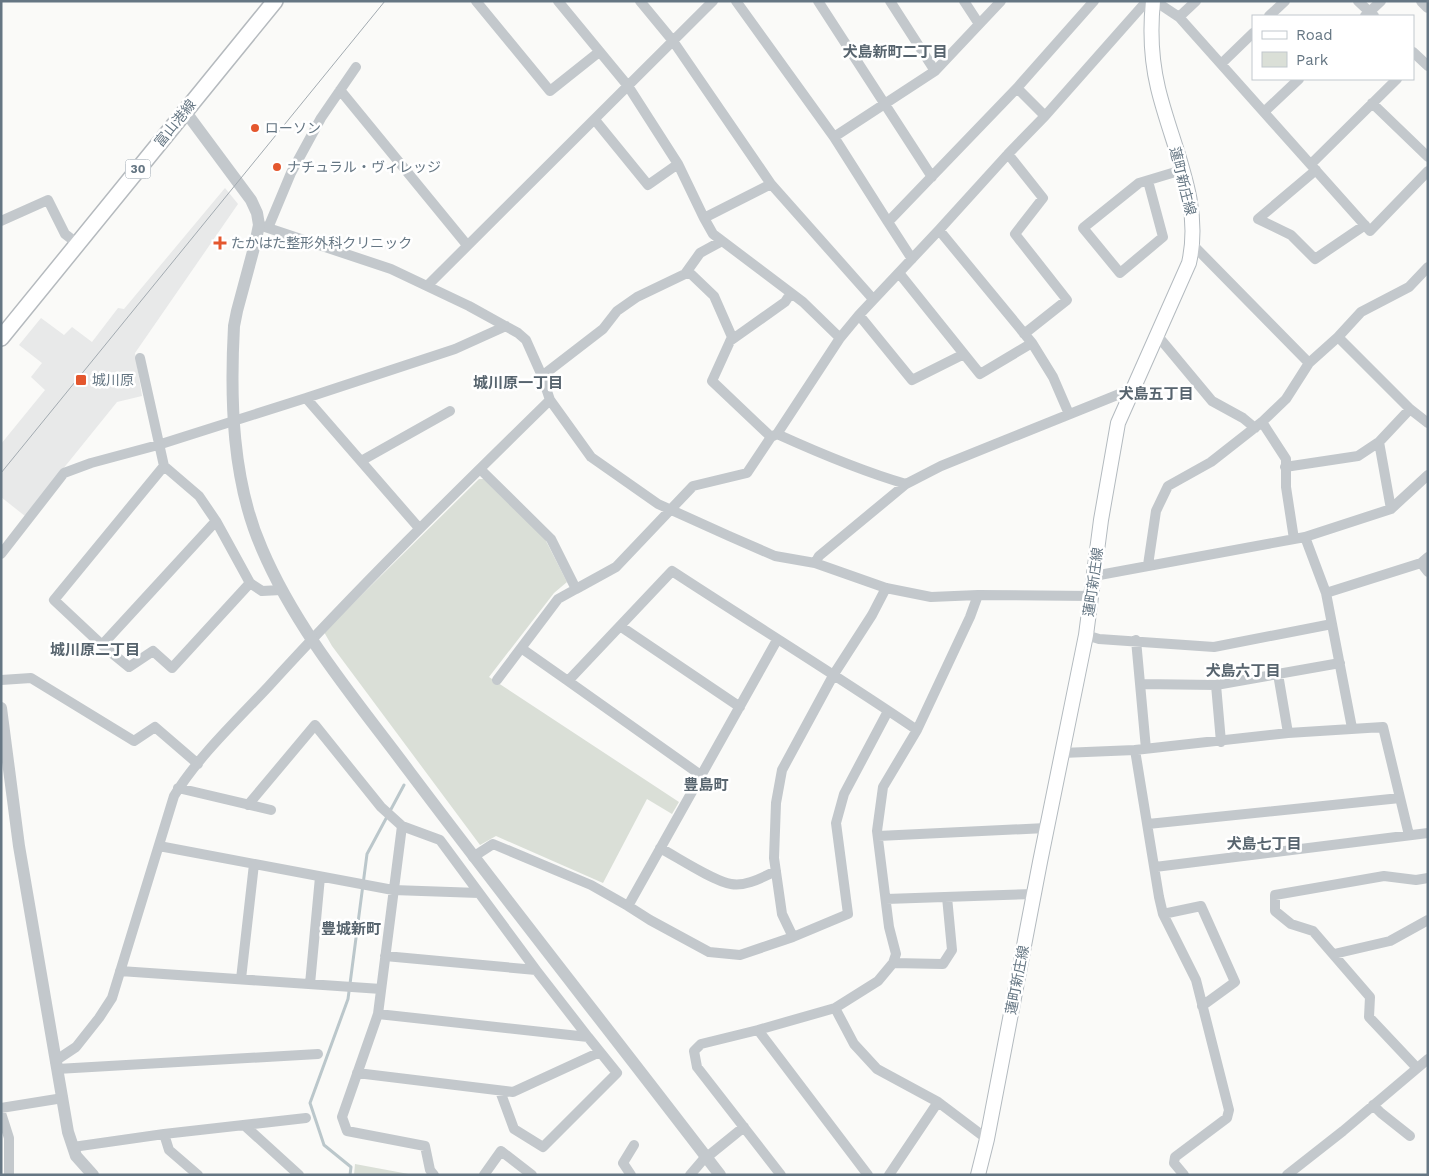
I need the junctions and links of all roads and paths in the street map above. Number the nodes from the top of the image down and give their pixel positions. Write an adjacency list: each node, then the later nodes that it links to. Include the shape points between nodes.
1 (275, 1): 38 (main road, 富山港線 / 30)
2 (476, 1): 25 (street, via 550,91)
3 (558, 1): 25 (street)
4 (640, 1): 24 (street)
5 (713, 1): 24 (street)
6 (736, 1): 42 (street)
7 (818, 1): 37 (street)
8 (890, 1): 30 (street)
9 (964, 1): 22 (street)
10 (1001, 1): 22 (street)
11 (1094, 1): 34 (street)
12 (1153, 1): 21 (street); 40 (street, via 1145,3); 47 (main road, 蓮町新庄線, via 1151,49 1158,88)
13 (1196, 1): 21 (street)
14 (1284, 1): 19 (street)
15 (1358, 1): 20 (street)
16 (1381, 1): 20 (street)
17 (1422, 1): 18 (street)
18 (1428, 7)
19 (1271, 15)
20 (1370, 15)
21 (1179, 17): 27 (street)
22 (979, 24): 30 (street)
23 (1252, 34): 27 (street)
24 (673, 41): 33 (street); 51 (street)
25 (599, 52): 33 (street)
26 (1415, 58): 28 (street)
27 (1221, 64): 39 (street)
28 (1428, 66)
29 (356, 67): 35 (street)
30 (935, 71): 37 (street)
31 (1299, 80): 39 (street)
32 (1396, 80): 36 (street)
33 (628, 86): 41 (street); 45 (street)
34 (1017, 88): 40 (street); 49 (street)
35 (340, 90): 56 (street, via 290,173); 60 (street)
36 (1372, 103): 44 (street); 46 (street)
37 (884, 104): 42 (street); 49 (street)
38 (185, 111): 56 (street, via 251,200); 59 (main road, 富山港線 / 30)
39 (1264, 112): 46 (street)
40 (1046, 116): 43 (street)
41 (595, 120): 45 (street, via 648,185); 60 (street)
42 (834, 137): 54 (street)
43 (1008, 154): 57 (street); 71 (street, via 1043,198 1014,234 1067,300)
44 (1428, 157)
45 (678, 164): 52 (street)
46 (1314, 167): 55 (street); 55 (street, via 1258,219 1291,236 1315,259)
47 (1182, 170): 50 (street); 61 (main road, 蓮町新庄線, via 1190,199)
48 (1428, 171): 55 (street, via 1370,231)
49 (932, 178): 54 (street)
50 (1148, 181): 50 (street, via 1139,183 1084,228 1120,273 1162,237)
51 (771, 184): 52 (street); 68 (street)
52 (704, 218): 58 (street, via 713,234)
53 (1, 221): 59 (street, via 48,200 65,234)
54 (888, 222): 62 (street)
55 (1365, 225)
56 (264, 227): 66 (street, via 391,269); 88 (street, via 255,244 234,326)
57 (939, 230): 62 (street); 71 (street)
58 (722, 241): 65 (street, via 700,253); 67 (street)
59 (78, 244): 74 (main road, 富山港線 / 30)
60 (467, 245): 66 (street)
61 (1193, 245): 72 (main road, 蓮町新庄線, via 1189,263); 80 (street)
62 (912, 259): 64 (street)
63 (1428, 267): 73 (street, via 1409,286 1361,312)
64 (899, 273): 68 (street); 78 (street)
65 (685, 274): 76 (street, via 691,274 714,296 732,337); 81 (street, via 617,310 603,329)
66 (427, 286): 70 (street)
67 (791, 293): 75 (street); 76 (street, via 785,302)
68 (874, 299): 69 (street)
69 (859, 315): 75 (street); 78 (street, via 912,380)
70 (506, 326): 81 (street, via 526,340); 83 (street, via 455,349)
71 (1024, 334): 77 (street)
72 (1157, 335): 82 (main road, 蓮町新庄線); 90 (street, via 1212,401)
73 (1338, 336): 80 (street); 85 (street)
74 (1, 338)
75 (840, 338): 91 (street)
76 (730, 341): 91 (street, via 712,382)
77 (1032, 343): 78 (street, via 980,374); 87 (street, via 1053,377)
78 (964, 354)
79 (140, 358): 93 (street)
80 (1309, 362): 90 (street, via 1286,399)
81 (542, 376): 84 (street)
82 (1132, 390): 87 (street); 111 (main road, 蓮町新庄線, via 1118,423)
83 (306, 398): 88 (street); 94 (street)
84 (550, 400): 97 (street); 101 (street, via 591,457)
85 (1410, 409): 89 (street); 92 (street)
86 (450, 411): 94 (street)
87 (1069, 414): 99 (street, via 941,466)
88 (233, 420): 93 (street); 115 (street, via 248,509)
89 (1428, 423)
90 (1258, 425): 96 (street, via 1286,459); 109 (street, via 1211,462 1168,486 1156,511)
91 (774, 435): 99 (street); 101 (street, via 747,473 693,486)
92 (1379, 442): 96 (street, via 1358,456); 100 (street)
93 (158, 445): 95 (street); 106 (street, via 64,473)
94 (362, 461): 103 (street)
95 (164, 466): 102 (street, via 199,496); 125 (street, via 54,600)
96 (1285, 467): 105 (street)
97 (480, 469): 103 (street); 114 (street, via 551,539)
98 (1428, 475): 100 (street)
99 (906, 484): 108 (street, via 819,556)
100 (1391, 509): 104 (street)
101 (671, 510): 108 (street, via 775,556); 114 (street, via 616,567)
102 (216, 521): 112 (street); 125 (street)
103 (420, 528): 122 (street)
104 (1305, 537): 105 (street); 116 (street)
105 (1294, 539): 109 (street)
106 (1, 554)
107 (1425, 560): 110 (street); 116 (street)
108 (815, 563): 113 (street)
109 (1148, 565): 111 (street)
110 (1428, 572)
111 (1094, 576): 118 (main road, 蓮町新庄線)
112 (250, 583): 115 (street, via 262,591); 125 (street, via 172,668 153,651 129,667)
113 (886, 588): 117 (street, via 931,597); 128 (street)
114 (576, 589): 126 (street, via 558,599)
115 (281, 590): 122 (street)
116 (1326, 593): 119 (street)
117 (978, 595): 118 (street); 139 (street)
118 (1091, 596): 121 (main road, 蓮町新庄線)
119 (1332, 624): 124 (street, via 1214,647); 127 (street)
120 (620, 626): 123 (street, via 672,571); 132 (street); 135 (street)
121 (1086, 635): 124 (street, via 1099,639); 144 (main road, 蓮町新庄線)
122 (311, 639): 145 (street); 159 (street)
123 (777, 640): 128 (street); 135 (street)
124 (1136, 640): 133 (street)
125 (102, 645)
126 (520, 648): 131 (street); 132 (street)
127 (1340, 663): 129 (street); 138 (street)
128 (834, 674): 137 (street); 162 (street, via 782,770 776,803)
129 (1278, 674): 134 (street); 140 (street)
130 (1, 680): 145 (street, via 31,678 134,741 155,727)
131 (497, 680)
132 (568, 681): 146 (street)
133 (1140, 684): 134 (street); 142 (street)
134 (1216, 684): 141 (street)
135 (740, 707): 146 (street)
136 (1, 708): 190 (street)
137 (888, 711): 139 (street); 173 (street, via 844,794 836,823 848,914)
138 (1352, 728): 140 (street); 148 (street, via 1383,727)
139 (917, 730): 155 (street, via 883,787)
140 (1288, 734): 141 (street)
141 (1221, 742): 142 (street)
142 (1146, 749): 143 (street)
143 (1135, 750): 144 (street); 151 (street)
144 (1062, 753): 153 (main road, 蓮町新庄線)
145 (198, 764): 147 (street)
146 (702, 776): 158 (street)
147 (178, 788): 149 (street); 157 (street)
148 (1400, 798): 151 (street); 156 (street)
149 (248, 805): 150 (street); 152 (street, via 316,725 382,807)
150 (271, 810)
151 (1148, 824): 161 (street)
152 (402, 826): 165 (street); 166 (street, via 440,840)
153 (1046, 828): 155 (street); 167 (main road, 蓮町新庄線)
154 (1428, 833): 156 (street)
155 (878, 836): 169 (street)
156 (1409, 836): 161 (street)
157 (159, 846): 160 (street); 178 (street)
158 (660, 848): 162 (street, via 732,884 749,883); 170 (street)
159 (473, 857): 170 (street, via 492,844 591,885); 207 (street)
160 (254, 864): 163 (street); 179 (street)
161 (1155, 867): 171 (street)
162 (776, 872): 173 (street, via 782,914)
163 (320, 877): 165 (street); 180 (street)
164 (1428, 878): 174 (street, via 1416,880 1384,876 1274,895 1275,911 1291,924 1313,931)
165 (393, 890): 166 (street); 175 (street)
166 (479, 893): 177 (street)
167 (1034, 894): 168 (street); 204 (main road, 蓮町新庄線)
168 (947, 897): 169 (street); 176 (street, via 952,950 943,964)
169 (886, 899): 176 (street, via 896,954)
170 (628, 906): 173 (street, via 709,952 740,955)
171 (1163, 914): 182 (street, via 1196,980); 182 (street, via 1201,906 1235,982)
172 (1428, 920): 174 (street, via 1390,941)
173 (793, 937)
174 (1334, 954): 191 (street, via 1370,996 1369,1017)
175 (385, 956): 177 (street); 181 (street)
176 (893, 964): 183 (street, via 878,981)
177 (536, 970): 186 (street)
178 (120, 971): 179 (street); 190 (street, via 112,998 99,1018 76,1047)
179 (241, 979): 180 (street)
180 (310, 984): 181 (street)
181 (381, 989): 184 (street)
182 (1202, 1006): 222 (street, via 1229,1110 1226,1118 1175,1157 1174,1163)
183 (835, 1008): 185 (street); 195 (street, via 854,1044 877,1069)
184 (378, 1014): 186 (street); 192 (street)
185 (758, 1030): 201 (street, via 701,1044 694,1051 697,1067); 219 (street)
186 (588, 1037): 187 (street)
187 (600, 1052): 193 (street, via 513,1092); 193 (street, via 617,1073 543,1147 514,1129)
188 (318, 1054): 190 (street)
189 (1428, 1059): 191 (street)
190 (56, 1065): 194 (street)
191 (1416, 1068): 196 (street)
192 (357, 1073): 193 (street); 212 (street, via 342,1117 347,1131 425,1146)
193 (500, 1091)
194 (63, 1098): 197 (street); 206 (street)
195 (938, 1102): 204 (street); 220 (street)
196 (1373, 1105): 203 (street); 223 (street)
197 (1, 1108)
198 (1, 1113): 208 (street, via 8,1138)
199 (306, 1118): 200 (street)
200 (244, 1125): 202 (street); 211 (street)
201 (744, 1127): 207 (street); 218 (street)
202 (164, 1134): 206 (street); 210 (street, via 169,1150)
203 (1410, 1136)
204 (986, 1138): 221 (main road, 蓮町新庄線)
205 (634, 1146): 215 (street, via 623,1163)
206 (73, 1148): 209 (street)
207 (707, 1158): 216 (street); 217 (street)
208 (9, 1175)
209 (93, 1175)
210 (198, 1175)
211 (298, 1175)
212 (434, 1175)
213 (484, 1175): 214 (street, via 501,1151)
214 (532, 1175)
215 (631, 1175)
216 (690, 1175)
217 (720, 1175)
218 (782, 1175)
219 (868, 1175)
220 (889, 1175)
221 (978, 1175)
222 (1184, 1175)
223 (1288, 1175)

